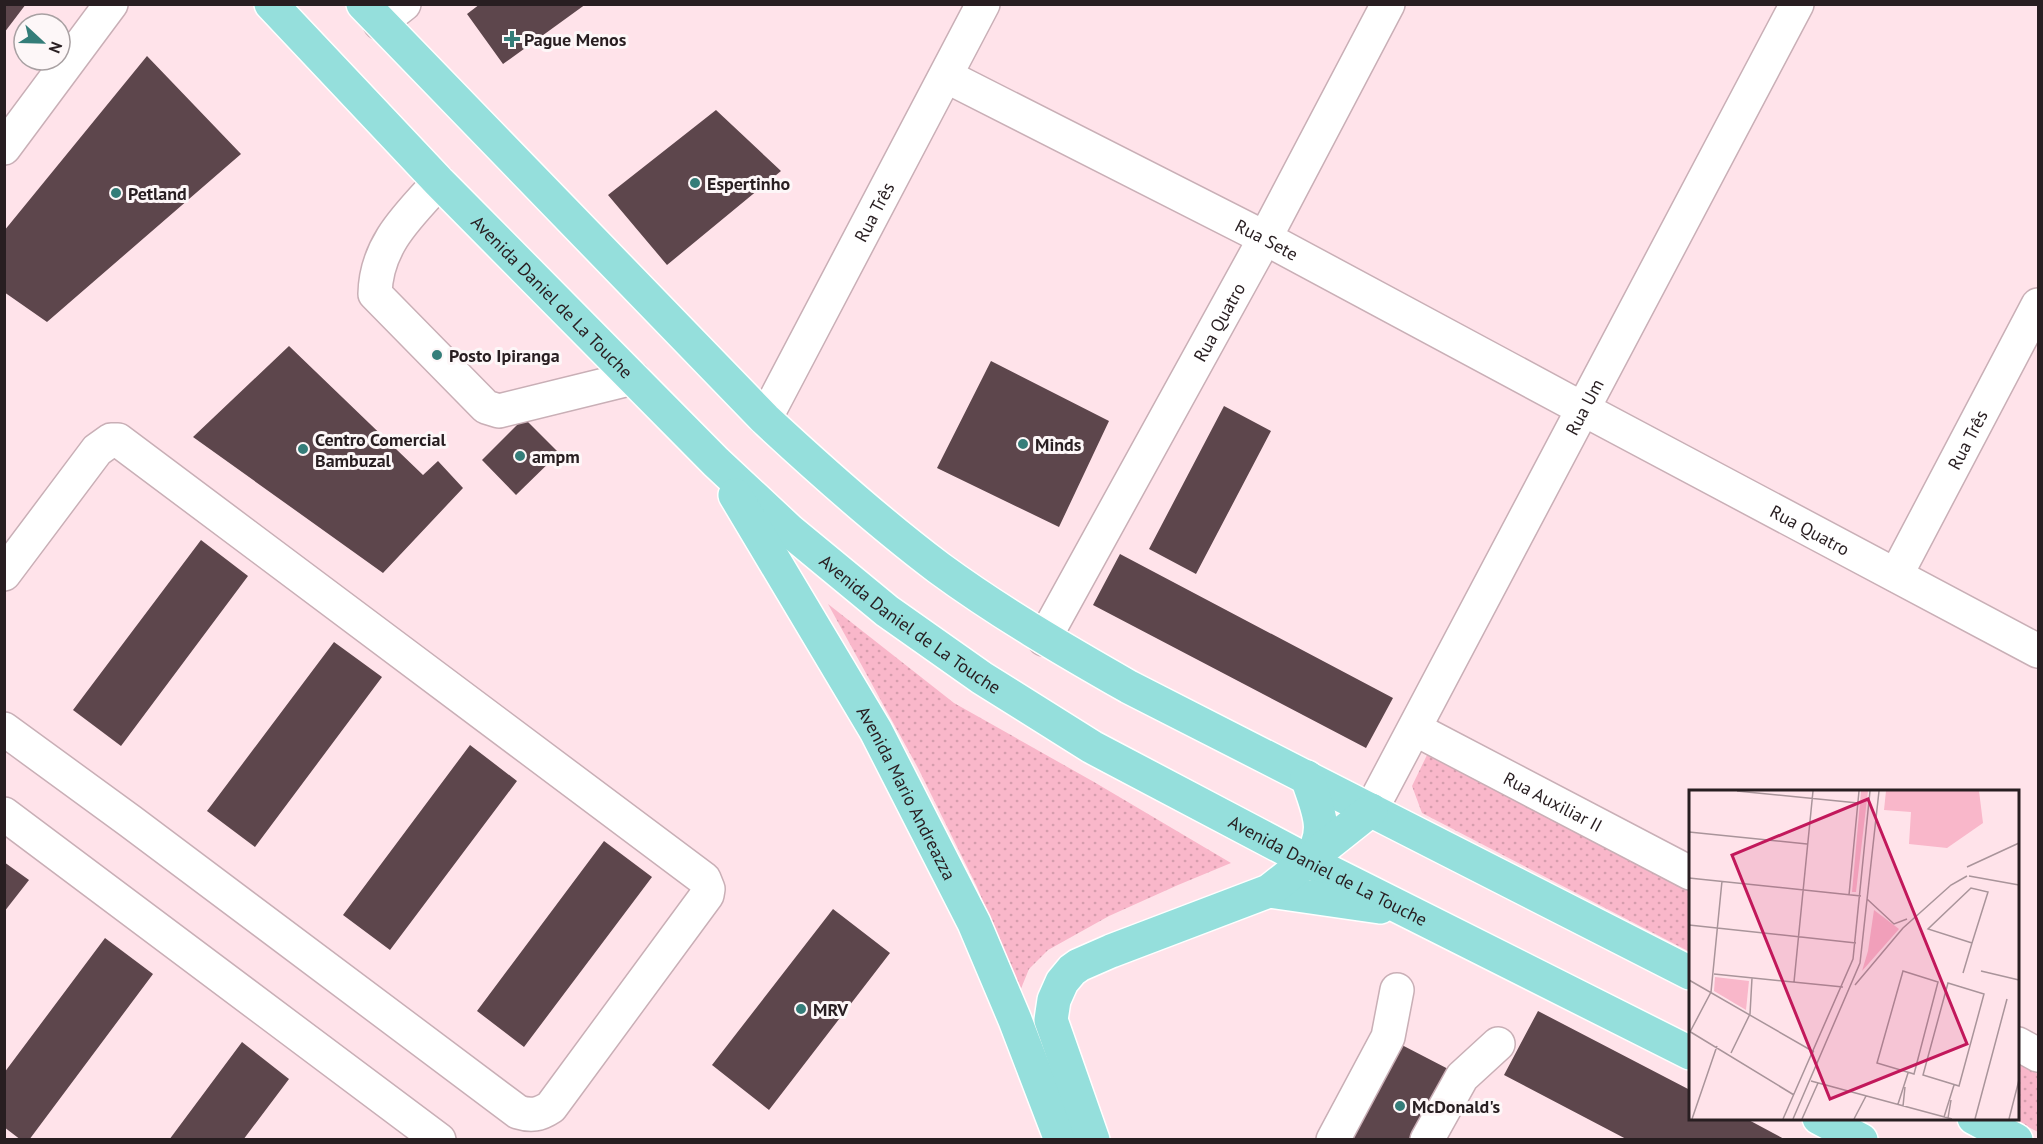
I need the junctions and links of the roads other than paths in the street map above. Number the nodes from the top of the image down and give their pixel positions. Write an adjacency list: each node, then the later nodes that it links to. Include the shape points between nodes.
1 (111, 4): 8 (street)
2 (271, 4): 9 (main road, Avenida Daniel de La Touche)
3 (983, 4): 7 (street, Rua Três)
4 (1388, 4): 10 (street, Rua Quatro)
5 (1797, 4): 13 (street, Rua Um)
6 (382, 11): 14 (main road)
7 (946, 76): 10 (street, Rua Sete); 14 (street, Rua Três)
8 (4, 148)
9 (439, 182): 12 (main road, Avenida Daniel de La Touche); 12 (street, via 395,231 378,267 375,294 486,407 500,411)
10 (1265, 238): 13 (street, Rua Sete); 18 (street, Rua Quatro)
11 (2038, 305): 17 (street, Rua Três)
12 (633, 378): 15 (main road, Avenida Daniel de La Touche)
13 (1583, 410): 17 (street, Rua Quatro); 21 (street, Rua Um)
14 (765, 419): 18 (main road, via 922,555)
15 (716, 462): 25 (main road, Avenida Daniel de La Touche, via 790,531 887,611 982,678 1092,747); 38 (main road, Avenida Mario Andreazza, via 870,721 974,923)
16 (4, 574): 20 (street, via 97,450 111,440 118,440 704,879 707,895 551,1107 541,1114 529,1115 518,1112)
17 (1896, 575): 19 (street, Rua Quatro)
18 (1044, 639): 22 (main road, via 1129,687)
19 (2038, 651)
20 (4, 729)
21 (1414, 729): 23 (street, Rua Um); 26 (street, Rua Auxiliar II)
22 (1307, 777): 23 (main road); 25 (main road, via 1322,831)
23 (1371, 810): 25 (main road); 29 (main road)
24 (4, 814): 37 (street)
25 (1308, 861): 27 (main road); 28 (main road, Avenida Daniel de La Touche)
26 (1689, 872)
27 (1269, 891): 28 (main road); 39 (main road, via 1110,951 1067,975 1054,1000 1051,1020)
28 (1408, 911): 33 (main road, Avenida Daniel de La Touche)
29 (1689, 972)
30 (1397, 990): 40 (street, via 1388,1037)
31 (1498, 1044): 41 (street, via 1462,1077)
32 (2019, 1045): 34 (street)
33 (1689, 1052)
34 (2038, 1055)
35 (1821, 1120): 42 (main road)
36 (1976, 1120): 43 (main road)
37 (439, 1140)
38 (1061, 1140)
39 (1093, 1140)
40 (1333, 1140)
41 (1427, 1140)
42 (1861, 1140)
43 (2016, 1140)

